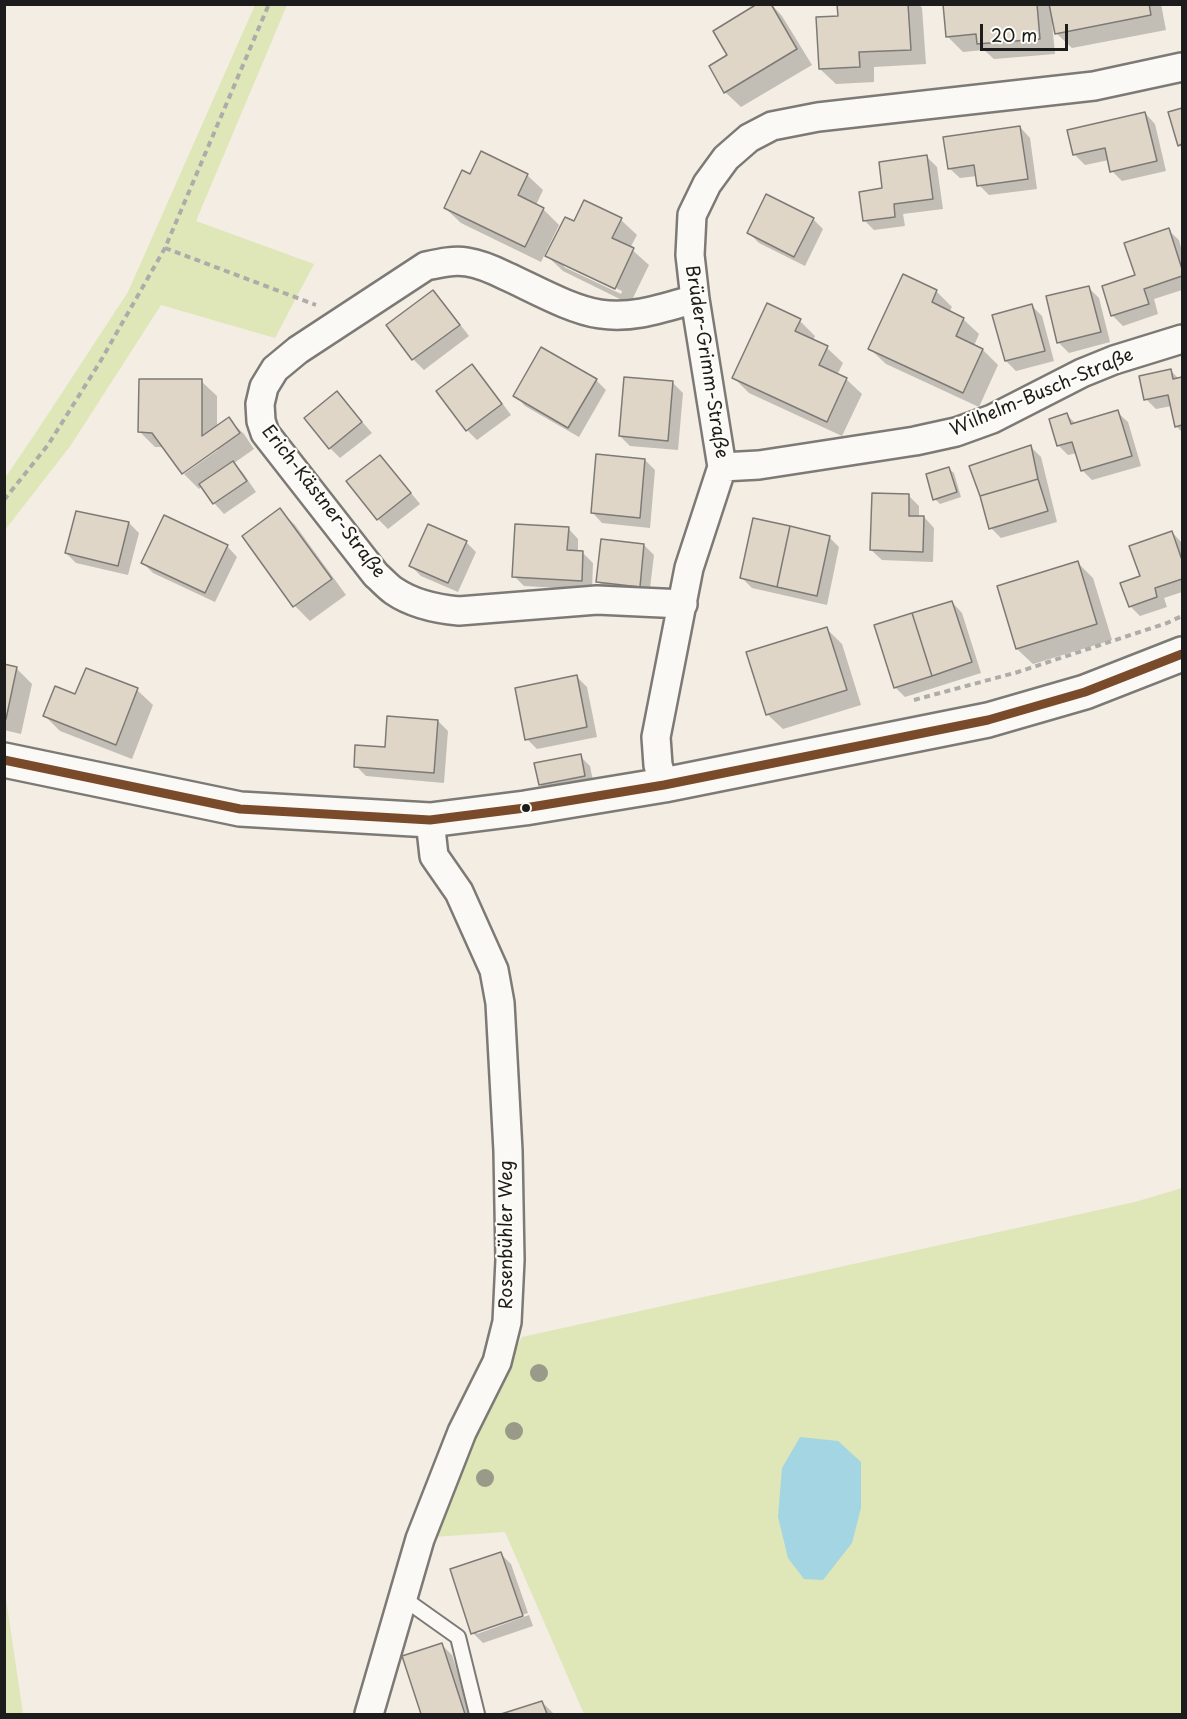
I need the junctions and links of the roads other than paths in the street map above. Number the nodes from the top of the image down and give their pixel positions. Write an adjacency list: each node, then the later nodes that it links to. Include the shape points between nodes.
1 (1182, 67): 2 (street, Brüder-Grimm-Straße, via 1094,86 818,117 772,126 749,138 726,158 692,215 690,255)
2 (695, 299): 4 (street, Brüder-Grimm-Straße); 5 (street, Erich-Kästner-Straße, via 638,315 598,314 489,268 447,261 426,266 275,369 264,387 260,404 265,433 369,566 394,591 416,602 459,611 597,600)
3 (1182, 339): 4 (street, Wilhelm-Busch-Straße, via 1082,373 992,419 956,432 759,465)
4 (722, 467): 5 (street, Brüder-Grimm-Straße, via 689,568)
5 (683, 603): 8 (street, Brüder-Grimm-Straße, via 656,737)
6 (1182, 654): 8 (street, via 1085,692 988,720)
7 (4, 760): 9 (street, via 240,808)
8 (664, 785): 9 (street)
9 (430, 820): 10 (street, Rosenbühler Weg, via 434,856 459,892 494,970 500,1004 510,1260 507,1322 497,1362 462,1432 420,1539)
10 (403, 1598): 11 (street, Rosenbühler Weg); 12 (lane, via 458,1637)
11 (369, 1714)
12 (477, 1714)

